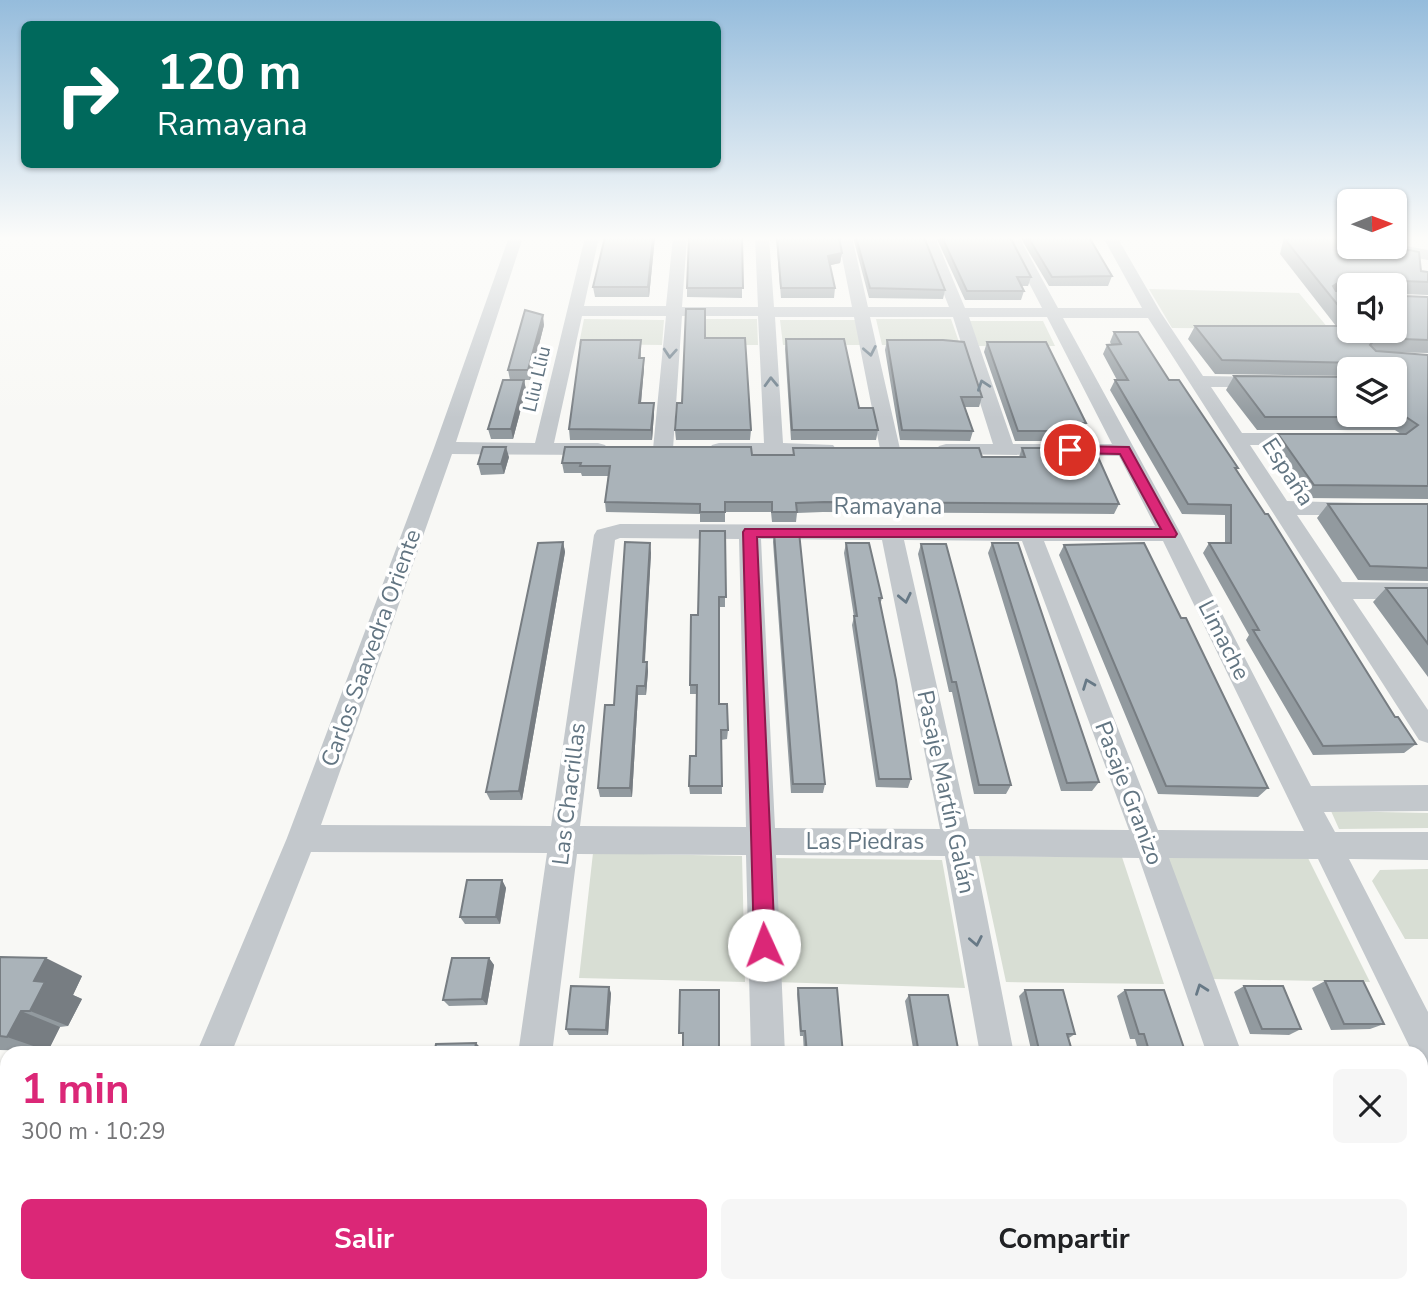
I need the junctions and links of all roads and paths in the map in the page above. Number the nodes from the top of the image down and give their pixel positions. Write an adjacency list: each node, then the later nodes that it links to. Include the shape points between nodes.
1 (496, 297): 22 (street, Carlos Saavedra Oriente)
2 (578, 297): 11 (street, Lliu Lliu)
3 (674, 297): 12 (street)
4 (767, 297): 14 (street)
5 (858, 297): 15 (street)
6 (953, 297): 13 (street)
7 (1045, 297): 10 (street, Limache)
8 (1145, 297): 9 (street, España)
9 (1149, 305): 10 (street); 16 (street, España)
10 (1050, 306): 13 (street); 32 (street, Limache)
11 (575, 311): 12 (street); 23 (street, Lliu Lliu)
12 (672, 312): 14 (street); 25 (street, one-way to 25)
13 (959, 312): 15 (street); 31 (street, one-way to 13)
14 (768, 313): 15 (street); 30 (street, one-way to 14)
15 (862, 313): 29 (street, one-way to 29)
16 (1166, 331): 17 (street); 18 (street, España)
17 (1191, 331)
18 (1198, 381): 19 (street); 20 (street, España)
19 (1280, 383)
20 (1238, 439): 21 (street); 33 (street, España)
21 (1331, 439)
22 (444, 449): 23 (street); 47 (street, Carlos Saavedra Oriente)
23 (542, 449): 24 (street)
24 (623, 449)
25 (664, 449)
26 (705, 449): 30 (street)
27 (841, 449): 30 (street)
28 (865, 449): 29 (street)
29 (890, 449): 31 (street)
30 (774, 450)
31 (1005, 450): 32 (street)
32 (1124, 450): 38 (street, Limache)
33 (1282, 508): 34 (street); 40 (street, España)
34 (1377, 508)
35 (891, 531): 36 (street, Ramayana); 37 (street, Ramayana); 50 (street, Pasaje Martín Galán, one-way to 50)
36 (750, 532): 39 (street, Ramayana, via 620,531); 49 (street)
37 (1030, 533): 38 (street, Ramayana); 51 (street, Pasaje Granizo, one-way to 37)
38 (1170, 534): 46 (street, Limache)
39 (605, 535): 48 (street, Las Chacrillas)
40 (1336, 590): 41 (street); 42 (street, España)
41 (1428, 591)
42 (1401, 690): 43 (street); 44 (street, España)
43 (1428, 690)
44 (1428, 732)
45 (1428, 798): 46 (street)
46 (1303, 799): 52 (street, Limache)
47 (302, 838): 48 (street, Las Piedras); 54 (street, Carlos Saavedra Oriente)
48 (564, 839): 49 (street, Las Piedras); 55 (street, Las Chacrillas)
49 (760, 841): 50 (street, Las Piedras); 56 (street)
50 (957, 842): 51 (street, Las Piedras); 57 (street, Pasaje Martín Galán, one-way to 57)
51 (1148, 842): 52 (street, Las Piedras); 58 (street, Pasaje Granizo, one-way to 51)
52 (1326, 845): 53 (street, Las Piedras); 59 (street, Limache)
53 (1428, 845)
54 (216, 1046)
55 (536, 1046)
56 (768, 1046)
57 (995, 1046)
58 (1222, 1046)
59 (1427, 1046)

